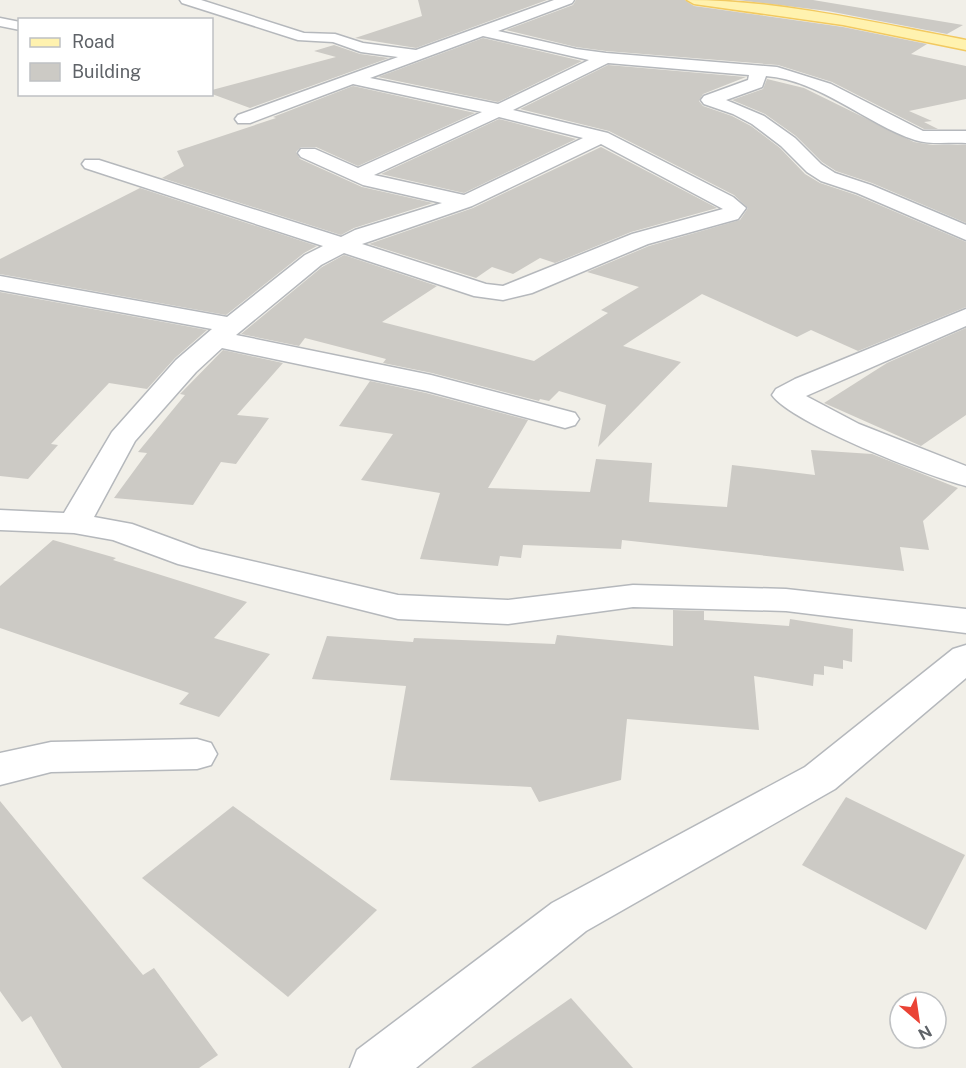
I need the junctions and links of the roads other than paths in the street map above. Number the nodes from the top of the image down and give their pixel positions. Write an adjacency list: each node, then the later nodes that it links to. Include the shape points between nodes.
1 (187, 0): 8 (street, via 303,37 335,38 361,47)
2 (567, 0): 6 (street)
3 (694, 0): 7 (main road, via 843,21)
4 (0, 22): 5 (street)
5 (18, 26)
6 (485, 32): 8 (street); 9 (street)
7 (966, 45)
8 (417, 54): 11 (street)
9 (606, 58): 10 (street); 12 (street)
10 (751, 69): 15 (street, via 796,77 825,88 920,136); 20 (street, via 758,73 756,83 710,100 758,120 828,177)
11 (351, 79): 12 (street); 13 (street)
12 (500, 110): 14 (street); 18 (street)
13 (244, 119)
14 (601, 137): 19 (street); 21 (street, via 735,208 730,214 640,239 503,293 483,291)
15 (966, 137)
16 (308, 153): 18 (street)
17 (92, 164): 21 (street)
18 (357, 176): 19 (street)
19 (465, 202): 21 (street)
20 (966, 233)
21 (344, 244): 24 (street, via 312,260)
22 (0, 283): 24 (street)
23 (966, 318): 26 (street, via 786,395 843,427)
24 (224, 332): 25 (street); 28 (street, via 186,366 122,438)
25 (566, 419)
26 (966, 477)
27 (0, 520): 28 (street)
28 (74, 523): 29 (street, via 120,531 190,557 398,607 508,612 633,596 786,600)
29 (966, 621)
30 (966, 658): 33 (street, via 820,778 569,917)
31 (197, 754): 32 (street, via 51,757)
32 (0, 769)
33 (375, 1068)

